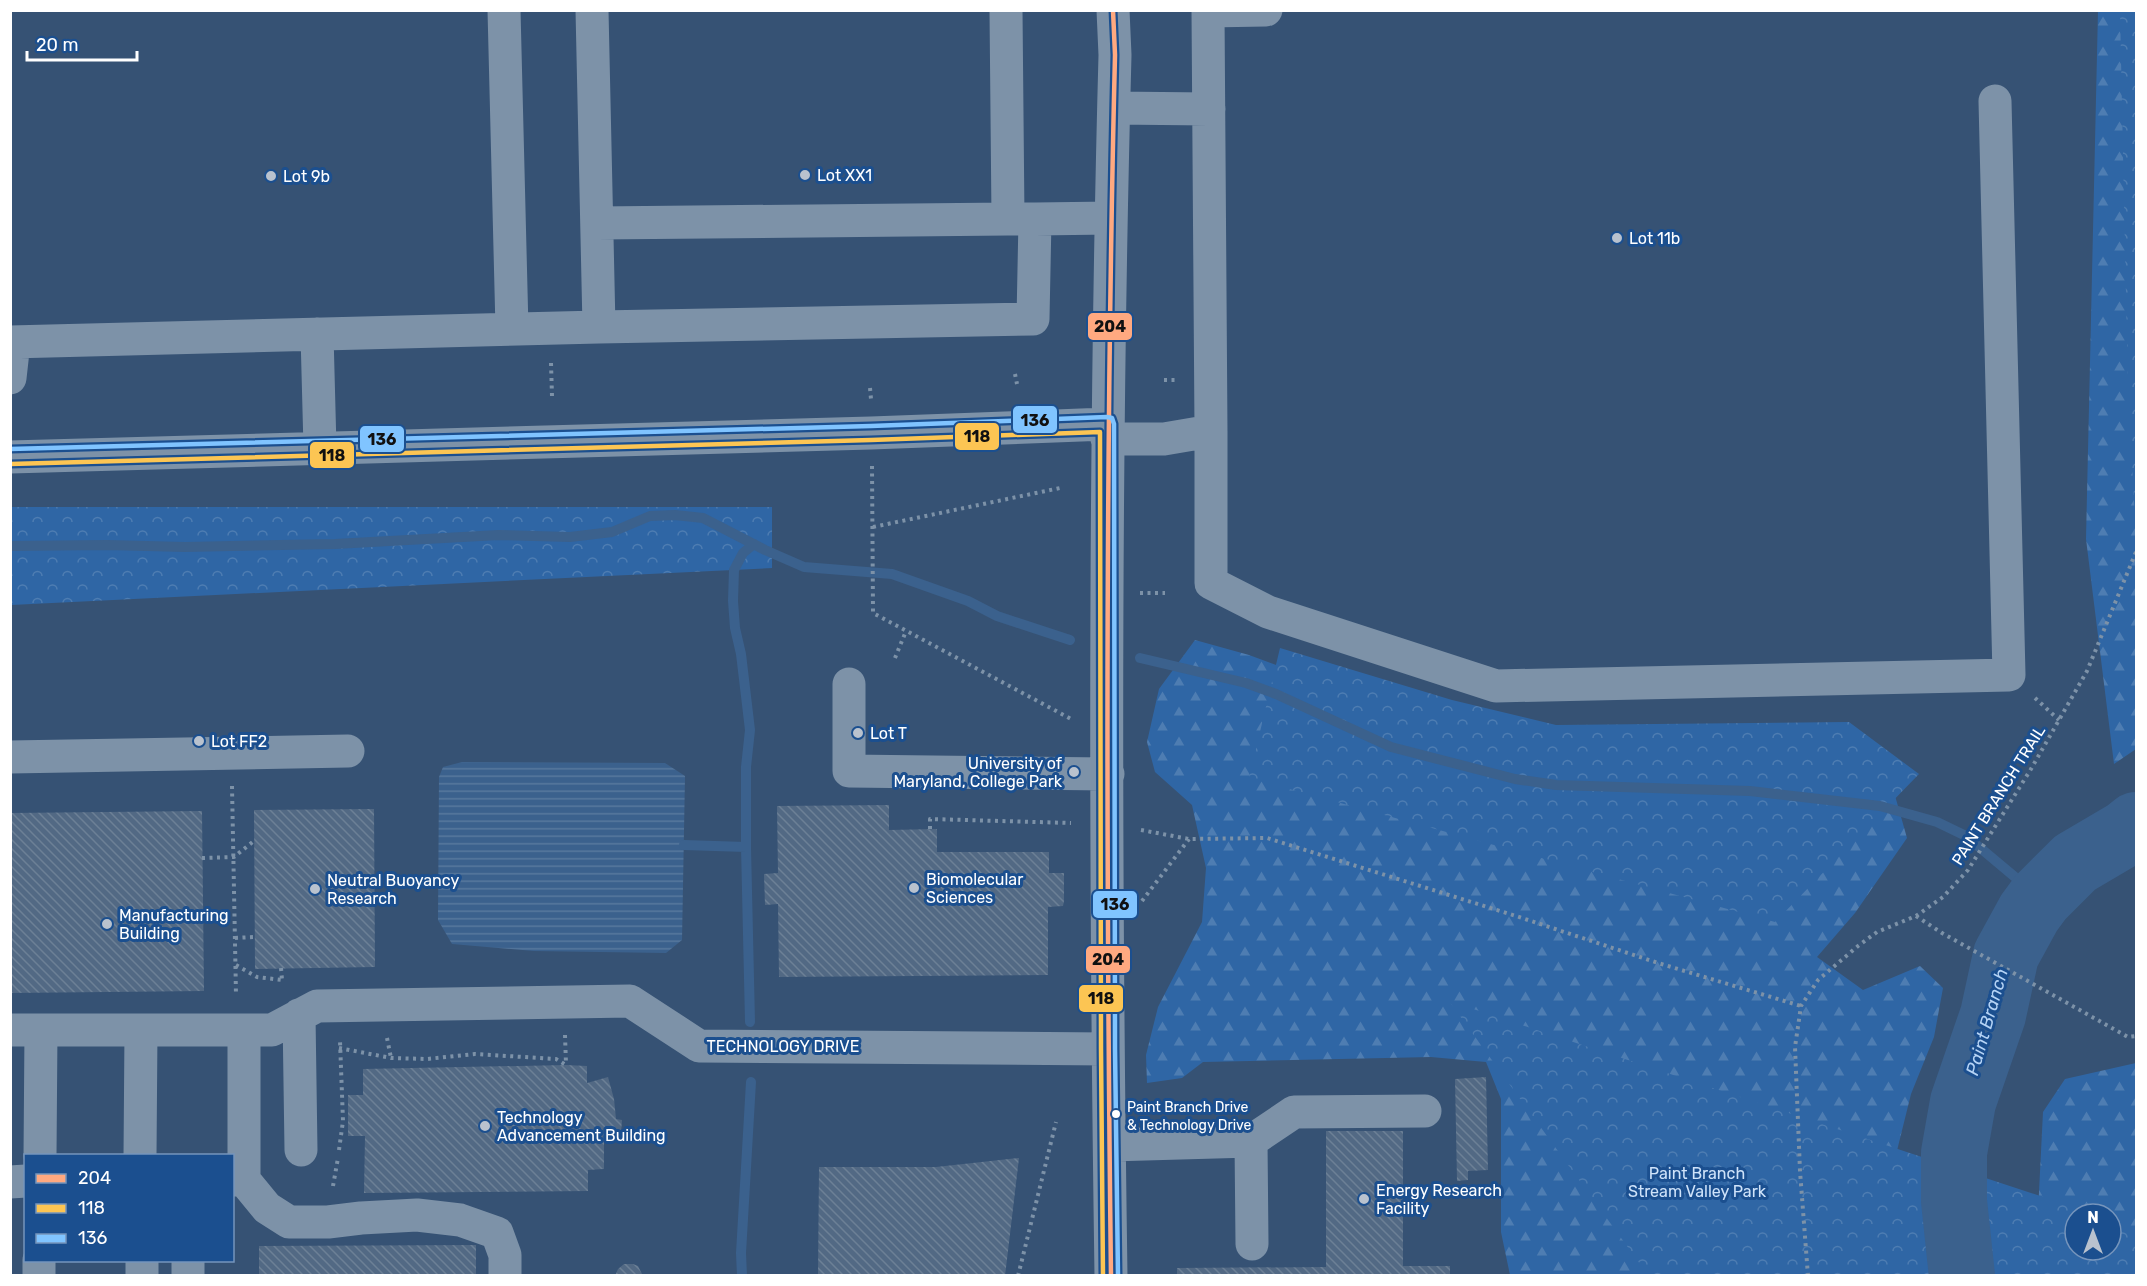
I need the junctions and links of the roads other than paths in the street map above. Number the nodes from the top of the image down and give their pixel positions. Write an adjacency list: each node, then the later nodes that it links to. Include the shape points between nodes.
1 (504, 10): 13 (street)
2 (592, 10): 11 (street)
3 (1006, 10): 10 (street)
4 (1113, 10): 7 (street)
5 (1266, 10): 8 (street, via 1208,11)
6 (1995, 101): 18 (street, via 2009,675 1496,686 1268,612 1211,583)
7 (1114, 108): 8 (street); 9 (street)
8 (1209, 109): 18 (street)
9 (1112, 218): 10 (street); 17 (street)
10 (1021, 219): 11 (street); 12 (street, via 1033,319)
11 (597, 223): 12 (street)
12 (599, 327): 13 (street)
13 (512, 329): 14 (street)
14 (316, 334): 15 (street); 19 (street)
15 (12, 342): 16 (street)
16 (10, 378)
17 (1107, 431): 18 (street, via 1164,439); 19 (street, via 871,433); 24 (street)
18 (1211, 431)
19 (320, 448): 20 (street)
20 (10, 457)
21 (849, 684): 24 (street, via 849,771)
22 (348, 751): 23 (street)
23 (10, 757)
24 (1108, 774): 29 (street)
25 (313, 1010): 28 (street, via 272,1030); 29 (street, TECHNOLOGY DRIVE, via 630,1001 699,1046); 33 (street)
26 (26, 1030): 27 (street); 34 (street)
27 (141, 1030): 28 (street); 35 (street)
28 (244, 1030): 36 (street)
29 (1108, 1049): 32 (street)
30 (1425, 1111): 31 (street, via 1294,1112)
31 (1251, 1141): 32 (street); 37 (street)
32 (1110, 1145): 39 (street)
33 (301, 1150)
34 (40, 1154)
35 (140, 1154)
36 (238, 1180): 38 (street, via 267,1208 289,1222 417,1215 460,1220 498,1233 505,1255)
37 (1252, 1244)
38 (505, 1275)
39 (1112, 1275)

